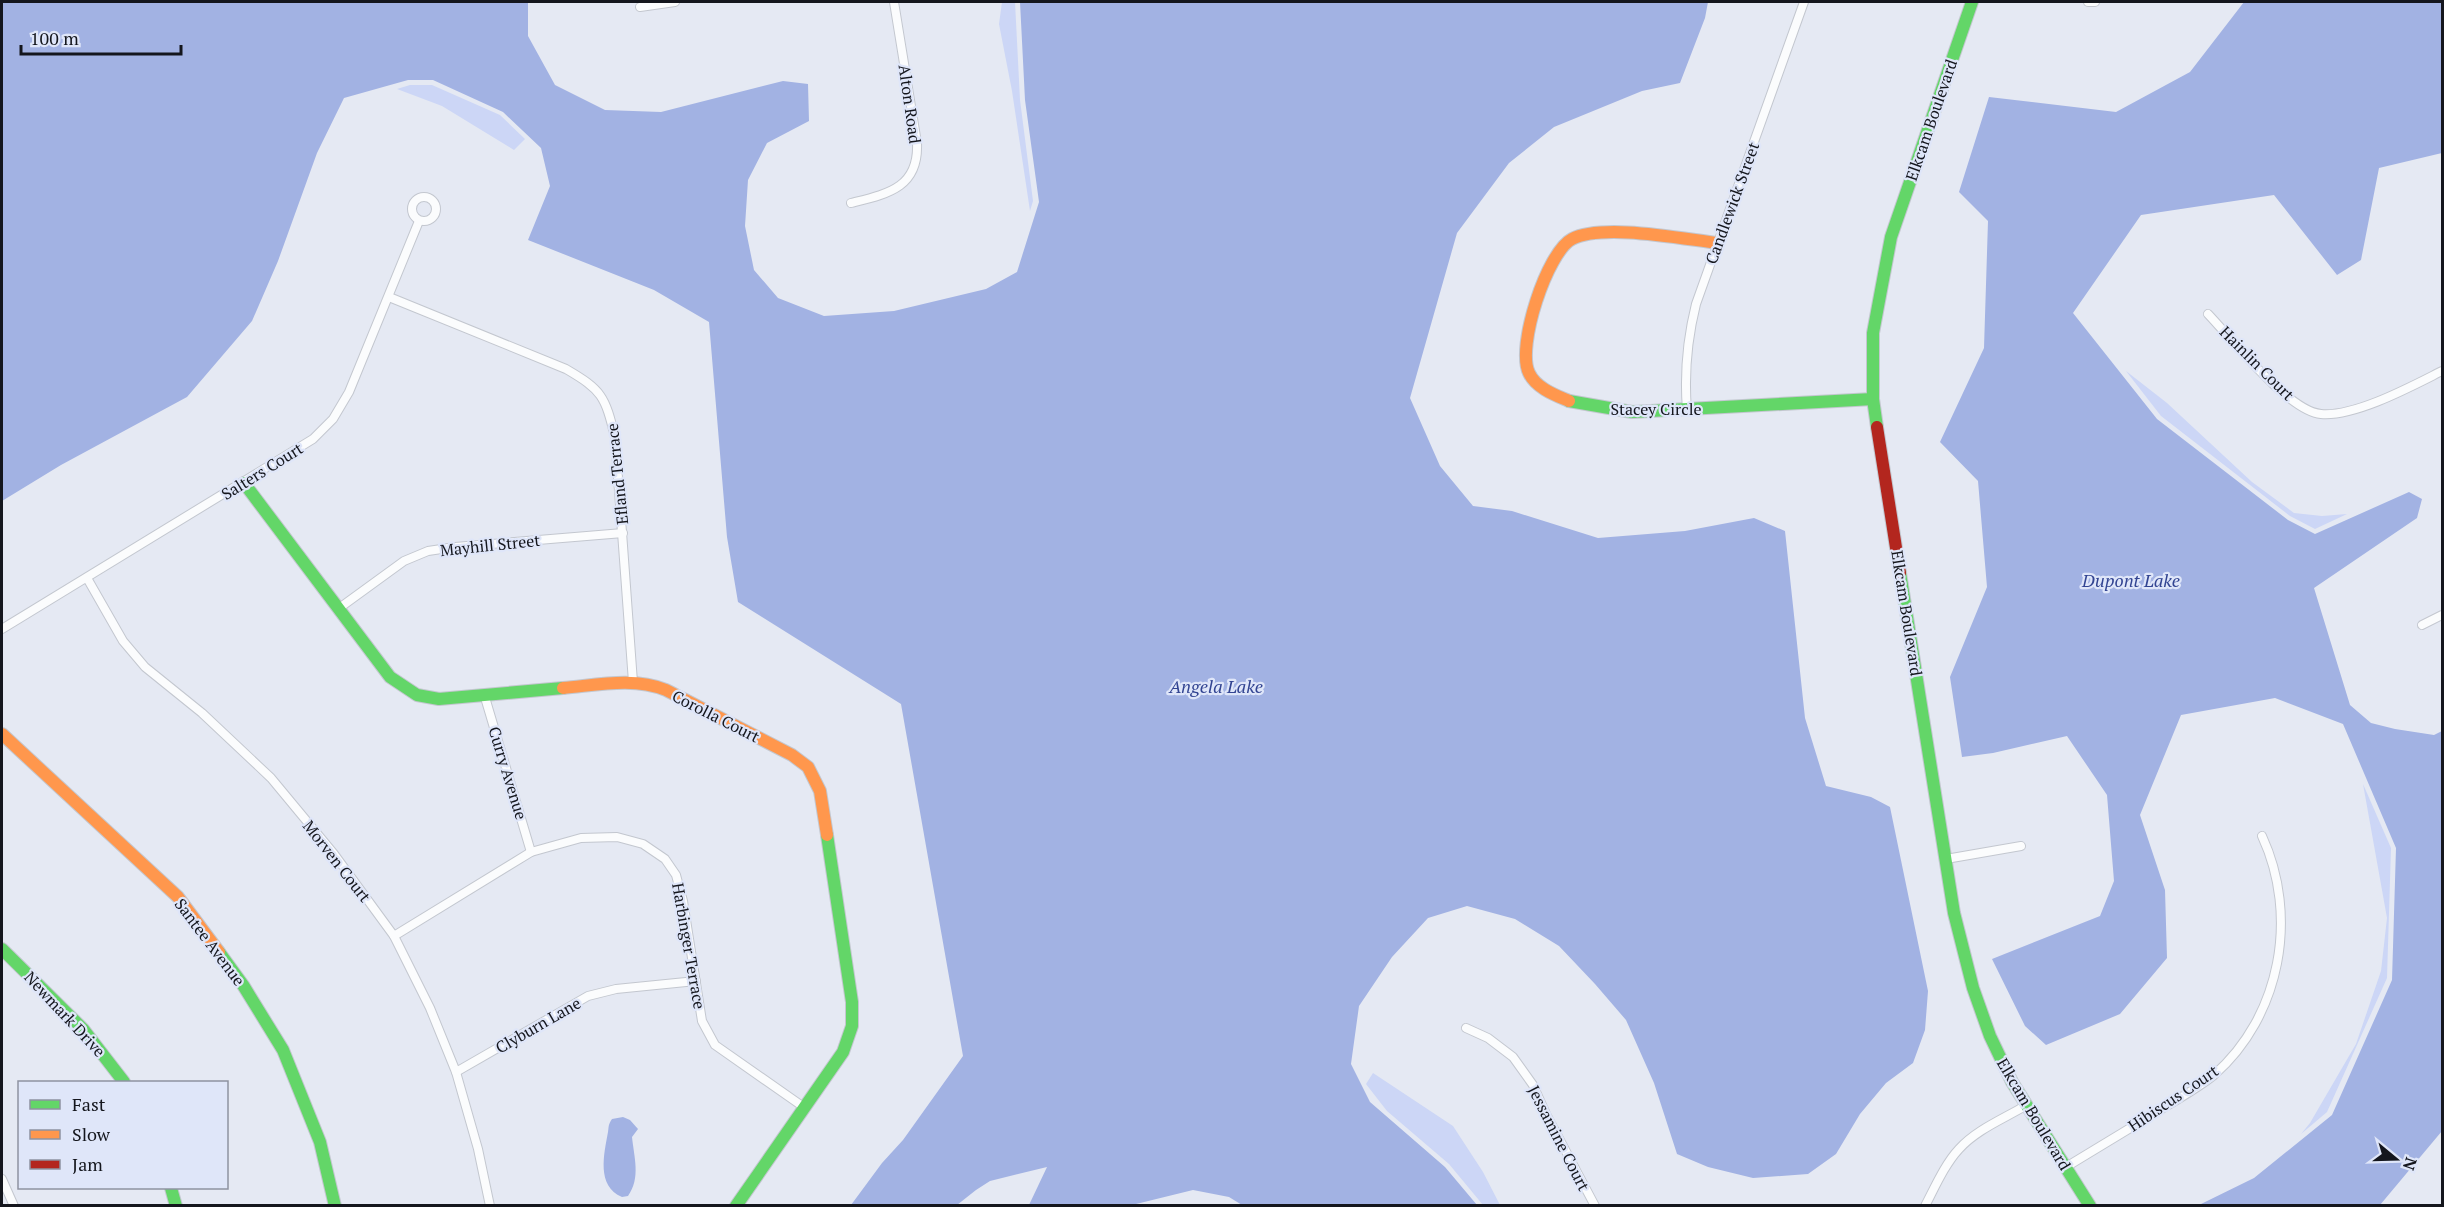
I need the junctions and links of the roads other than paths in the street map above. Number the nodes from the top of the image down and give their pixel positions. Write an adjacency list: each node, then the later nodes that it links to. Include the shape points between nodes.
1 (675, 2): 7 (street)
2 (894, 2): 8 (street, Alton Road, via 917,143 916,161 908,178 896,189)
3 (1804, 2): 10 (street, Candlewick Street)
4 (1972, 2): 14 (street, Elkcam Boulevard, via 1891,237 1873,333)
5 (2088, 2): 6 (street)
6 (2094, 2)
7 (640, 7)
8 (851, 202)
9 (419, 221): 11 (street, Salters Court)
10 (1718, 243): 15 (street, Candlewick Street, via 1695,304 1688,336 1684,373); 15 (street, Stacey Circle, via 1600,232 1573,238 1548,269 1526,335 1525,362 1532,381 1567,400 1632,412)
11 (389, 297): 16 (street, Salters Court, via 350,392 333,418 313,439); 17 (street, Efland Terrace, via 566,369 592,384 608,405 615,437)
12 (2208, 314): 13 (street, Hainlin Court, via 2288,399 2322,414 2350,411)
13 (2442, 371)
14 (1873, 399): 15 (street, Stacey Circle); 29 (street, Elkcam Boulevard)
15 (1687, 410)
16 (244, 483): 18 (street, Salters Court); 19 (street, Corolla Court)
17 (623, 533): 19 (street, Mayhill Street, via 428,551 404,561); 23 (street, Efland Terrace)
18 (87, 578): 22 (street, Salters Court); 30 (street, Morven Court, via 123,641 145,667 202,713 271,778 334,854)
19 (338, 609): 24 (street, Corolla Court, via 390,677 407,692 425,699)
20 (2442, 615): 21 (street)
21 (2422, 625)
22 (2, 628)
23 (633, 682): 24 (street, Corolla Court); 37 (street, Corolla Court, via 666,690 792,755 808,766 820,790 852,1002 852,1026 843,1052)
24 (484, 694): 28 (street, Curry Avenue)
25 (2, 734): 43 (street, Santee Avenue, via 178,897 243,985 283,1050 320,1142)
26 (2262, 836): 38 (street, Hibiscus Court, via 2272,857 2281,927 2274,981 2261,1014 2241,1045 2213,1075)
27 (2021, 846): 29 (street)
28 (531, 852): 30 (street, Harbinger Terrace); 32 (street, Harbinger Terrace, via 581,838 617,837 643,844 664,859 676,875 683,901)
29 (1946, 859): 36 (street, Elkcam Boulevard, via 1970,983 1997,1053)
30 (394, 936): 34 (street, Morven Court)
31 (2, 949): 35 (street, Newmark Drive, via 72,1018)
32 (696, 981): 34 (street, Clyburn Lane, via 616,988 588,996); 37 (street, Harbinger Terrace, via 702,1021 715,1045)
33 (1466, 1028): 46 (street, Jessamine Court, via 1488,1038 1513,1058 1533,1085)
34 (456, 1072): 44 (street, Morven Court)
35 (123, 1081)
36 (2025, 1106): 38 (street, Elkcam Boulevard); 47 (street, via 1960,1148)
37 (805, 1108): 45 (street, Corolla Court)
38 (2066, 1167): 48 (street, Elkcam Boulevard)
39 (2, 1179): 41 (street)
40 (171, 1189): 42 (street)
41 (14, 1206)
42 (176, 1206)
43 (335, 1206)
44 (490, 1206)
45 (736, 1206)
46 (1595, 1206)
47 (1925, 1206)
48 (2090, 1206)

